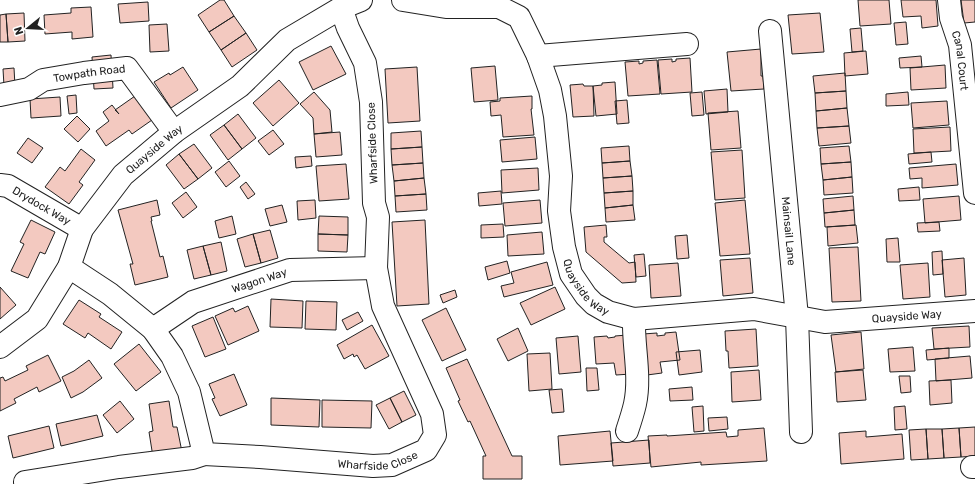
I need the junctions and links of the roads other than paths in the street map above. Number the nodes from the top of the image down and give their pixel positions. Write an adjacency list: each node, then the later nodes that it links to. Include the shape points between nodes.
1 (361, 0): 4 (street, Quayside Way)
2 (403, 0): 7 (street, Quayside Way, via 446,8 499,7 519,16)
3 (949, 0): 11 (street, Canal Court, via 950,18 960,46)
4 (341, 8): 9 (street, Quayside Way, via 287,40 240,86); 14 (street, Wharfside Close, via 365,63 371,102 374,202 378,216)
5 (770, 31): 16 (street, Mainsail Lane)
6 (687, 44): 7 (street)
7 (538, 56): 17 (street, Quayside Way, via 550,90 555,116 561,176 559,211 571,274 594,304 608,312)
8 (0, 95): 9 (street, Towpath Road, via 29,89 43,80 127,68)
9 (174, 132): 12 (street, Quayside Way, via 123,175)
10 (0, 185): 12 (street, Drydock Way, via 8,186)
11 (975, 193)
12 (82, 229): 13 (street, Quayside Way)
13 (69, 267): 18 (street, via 110,294); 19 (street, Quayside Way, via 36,319)
14 (376, 268): 18 (street, Wagon Way, via 290,270 193,302); 22 (street, Wharfside Close, via 383,306 432,414 435,435 426,450 392,465 373,466)
15 (975, 311): 16 (street, Quayside Way, via 825,322)
16 (797, 317): 17 (street, Quayside Way, via 754,309); 21 (street, Mainsail Lane)
17 (634, 318): 20 (street, via 637,376 635,403)
18 (153, 328): 22 (street, via 172,356 189,392)
19 (0, 347)
20 (627, 431)
21 (801, 432)
22 (204, 454): 23 (street, Wharfside Close, via 192,458)
23 (25, 482)

